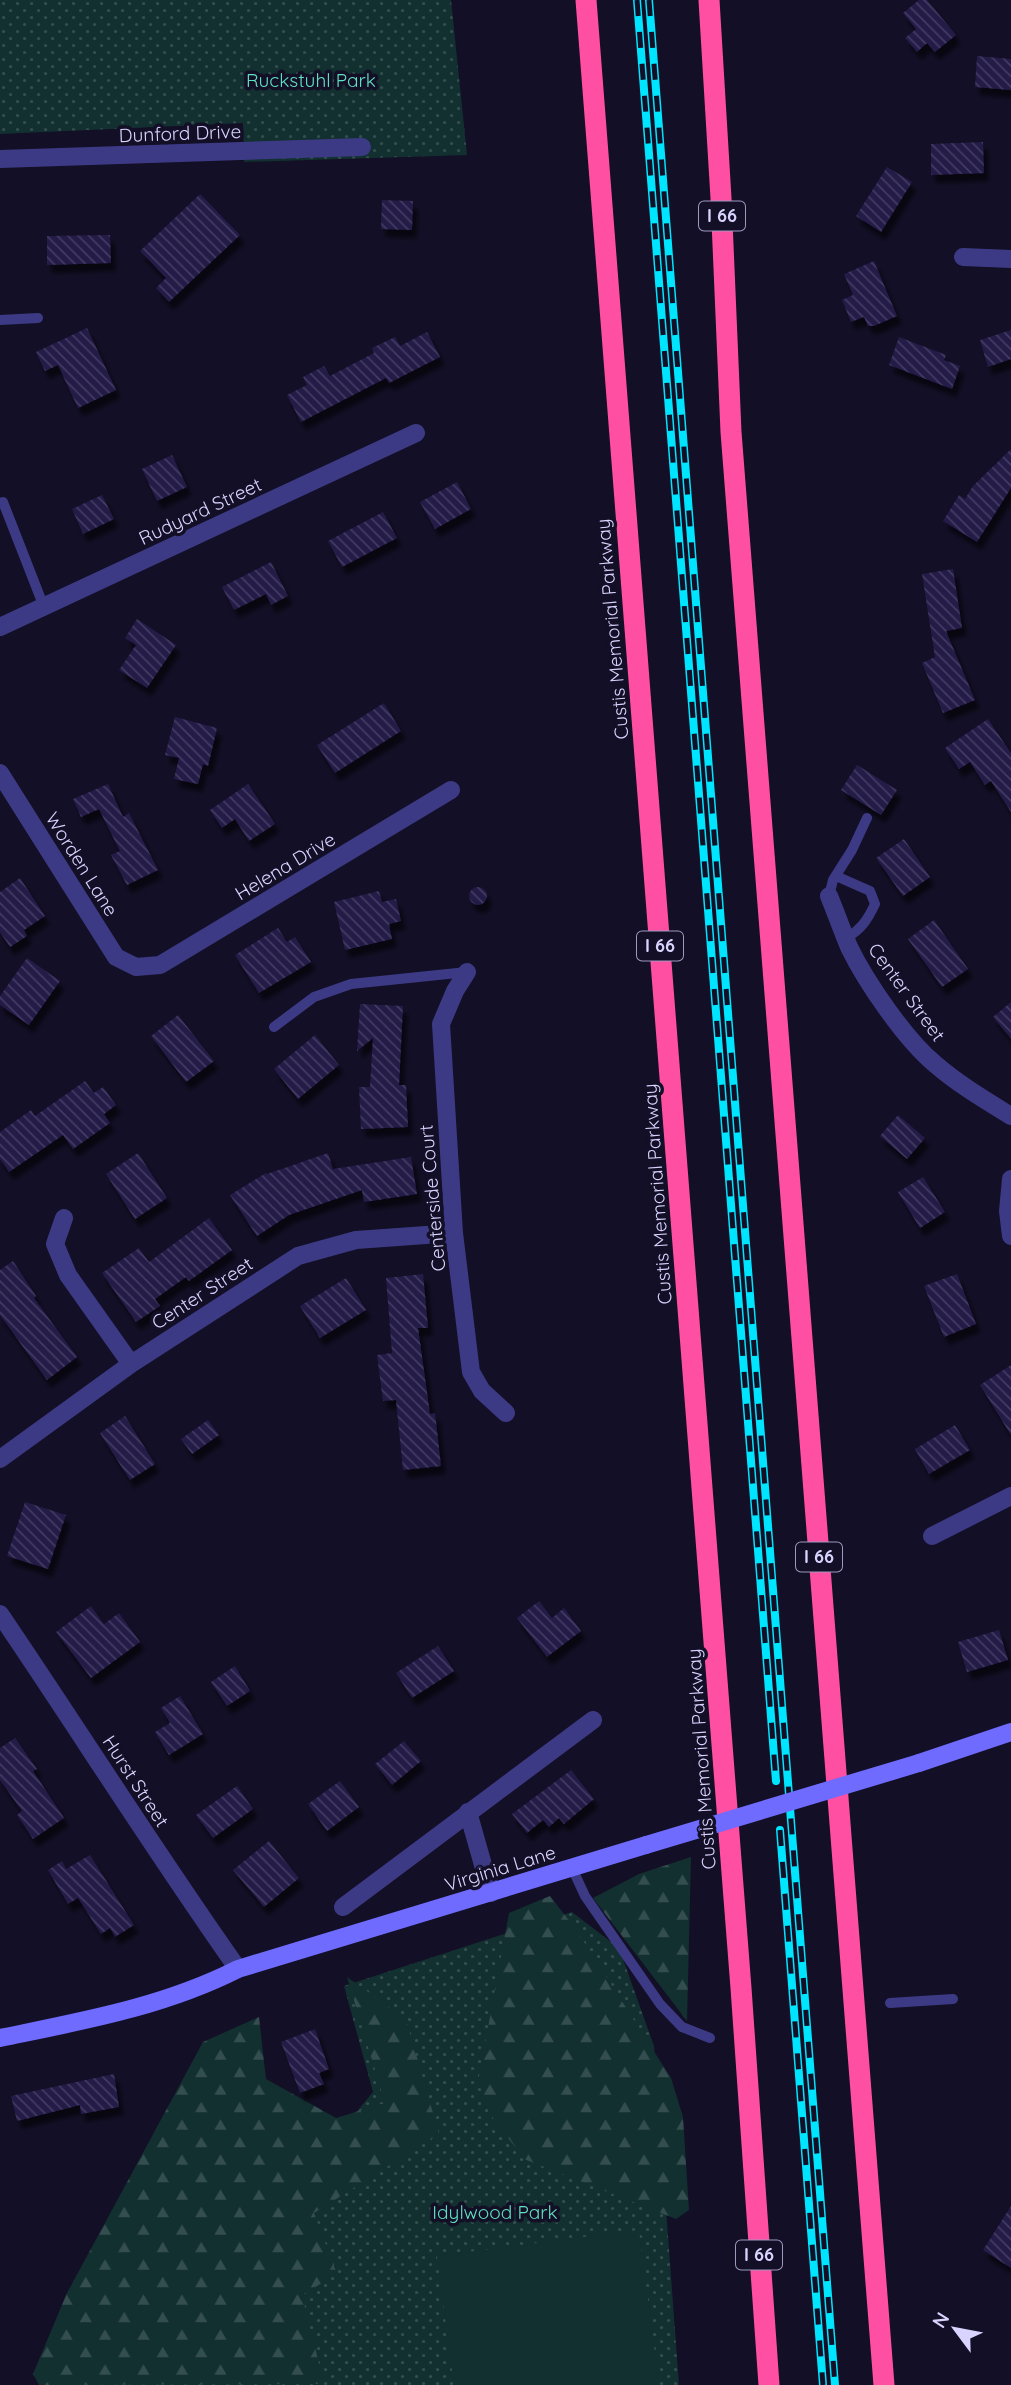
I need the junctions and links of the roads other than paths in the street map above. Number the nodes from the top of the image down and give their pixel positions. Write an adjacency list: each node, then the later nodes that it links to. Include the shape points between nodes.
1 (586, 0): 44 (highway, Custis Memorial Parkway / I 66)
2 (709, 0): 48 (highway, I 66, via 731,432)
3 (362, 147): 4 (street, Dunford Drive)
4 (0, 159)
5 (963, 257): 6 (street)
6 (1011, 258)
7 (38, 318): 8 (lane)
8 (0, 320)
9 (416, 433): 11 (street, Rudyard Street)
10 (0, 503): 11 (lane)
11 (44, 607): 12 (street, Rudyard Street)
12 (0, 627)
13 (0, 773): 19 (street, Worden Lane, via 116,957)
14 (452, 790): 19 (street, Helena Drive, via 160,965)
15 (867, 818): 16 (lane)
16 (836, 876): 17 (lane); 18 (lane, via 870,891 875,904 869,918)
17 (829, 896): 18 (street, Center Street)
18 (846, 938): 22 (street, Center Street, via 877,992 932,1062)
19 (136, 967)
20 (467, 972): 21 (lane, via 351,984 314,997); 25 (street, Centerside Court, via 441,1024)
21 (274, 1027)
22 (1011, 1116)
23 (1011, 1179): 26 (street)
24 (64, 1219): 27 (street, via 55,1244 68,1275)
25 (454, 1233): 27 (street, Center Street, via 356,1240 298,1256); 28 (street, Centerside Court, via 471,1372 482,1391)
26 (1011, 1236)
27 (131, 1364): 29 (street, Center Street)
28 (506, 1413)
29 (0, 1459)
30 (1011, 1496): 31 (street)
31 (932, 1536)
32 (0, 1614): 39 (street, Hurst Street)
33 (593, 1720): 35 (street)
34 (1011, 1732): 36 (street, Virginia Lane, bridge)
35 (468, 1812): 37 (street); 38 (street)
36 (572, 1868): 37 (street, Virginia Lane); 43 (lane, via 585,1896 660,2004 682,2026)
37 (491, 1893): 39 (street, Virginia Lane)
38 (343, 1907)
39 (238, 1969): 42 (street, Virginia Lane, via 145,2007)
40 (953, 1999): 41 (lane)
41 (890, 2003)
42 (0, 2038)
43 (710, 2038)
44 (750, 2125): 45 (highway); 46 (highway, Custis Memorial Parkway / I 66); 47 (highway)
45 (755, 2385)
46 (769, 2385)
47 (781, 2385)
48 (884, 2385)

